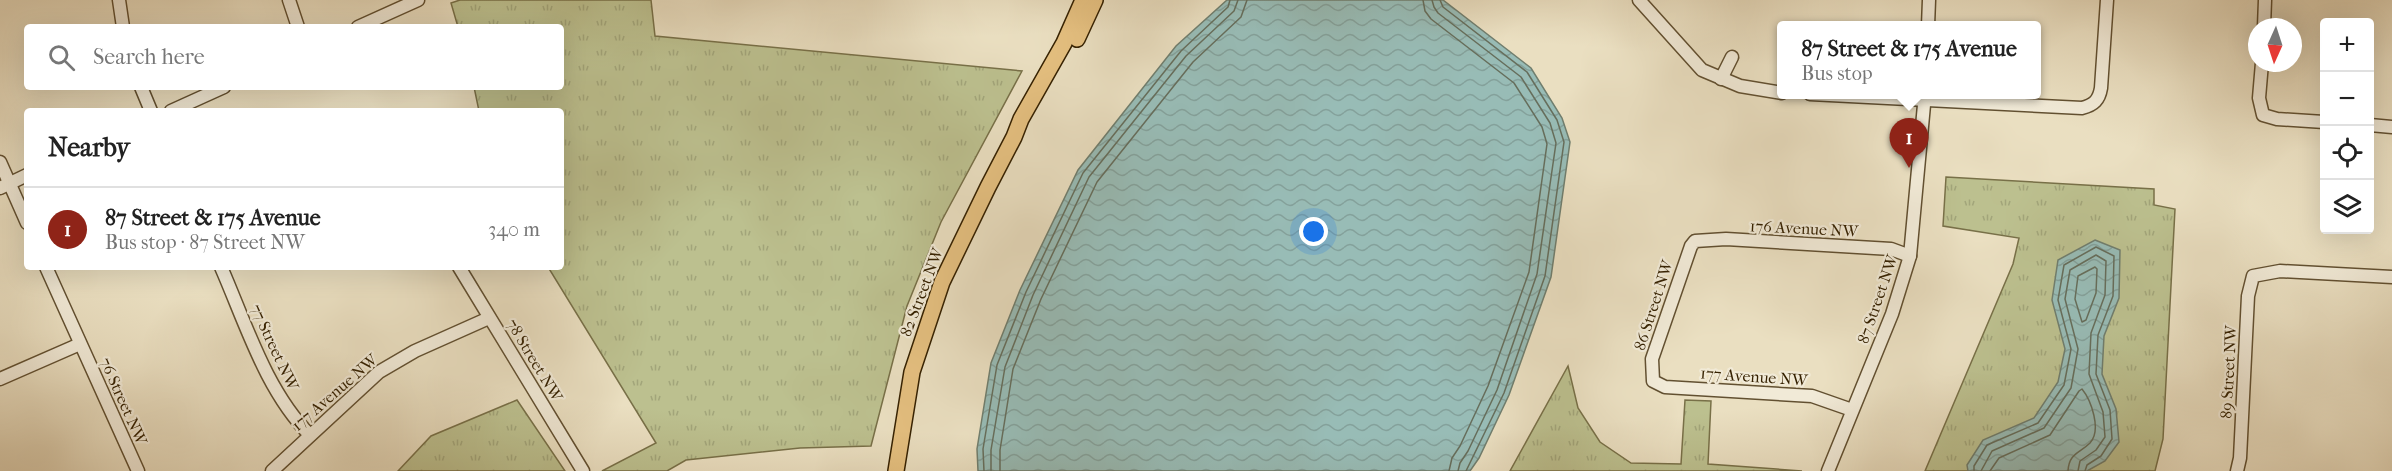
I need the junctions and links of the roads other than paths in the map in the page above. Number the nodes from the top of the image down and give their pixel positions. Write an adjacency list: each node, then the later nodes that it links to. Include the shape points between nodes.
1 (119, 0): 12 (street)
2 (289, 0): 13 (street)
3 (418, 0): 14 (street)
4 (1083, 0): 28 (main road, 82 Street NW)
5 (1095, 0): 28 (main road, 82 Street NW, via 1062,68)
6 (1639, 0): 17 (street, via 1702,70)
7 (1929, 0): 11 (street)
8 (2107, 0): 22 (street, via 2101,88 2094,104 2082,108)
9 (2265, 0): 10 (street)
10 (2264, 18)
11 (1928, 21)
12 (123, 24)
13 (297, 24)
14 (364, 24)
15 (1732, 57): 17 (street)
16 (2261, 72): 25 (street, via 2262,115)
17 (1722, 79): 20 (street)
18 (142, 90): 23 (street)
19 (217, 90): 24 (street)
20 (1777, 92)
21 (1925, 99): 34 (street, 87 Street NW)
22 (1954, 99)
23 (150, 108)
24 (178, 108)
25 (2320, 122)
26 (2374, 125): 27 (street)
27 (2392, 127)
28 (1014, 137): 48 (main road, 82 Street NW, via 958,245 933,307 912,372)
29 (0, 162): 31 (street)
30 (24, 177): 31 (street)
31 (5, 185): 32 (street)
32 (24, 218)
33 (1695, 241): 34 (street, 176 Avenue NW, via 1726,239 1890,249); 42 (street, 86 Street NW, via 1652,359)
34 (1910, 256): 43 (street, 87 Street NW, via 1892,314)
35 (47, 270): 40 (street, 76 Street NW)
36 (221, 270): 44 (street, 77 Street NW, via 273,386 284,406)
37 (461, 270): 39 (street, 78 Street NW)
38 (2392, 277): 50 (street, 89 Street NW, via 2280,271 2253,276 2248,296)
39 (489, 318): 44 (street, 177 Avenue NW, via 379,372); 47 (street, 78 Street NW)
40 (80, 344): 41 (street, 76 Street NW); 45 (street, 76 Street NW)
41 (0, 380)
42 (1653, 381): 43 (street, 177 Avenue NW, via 1665,387 1812,396)
43 (1852, 410): 49 (street, 87 Street NW)
44 (310, 435): 46 (street, 177 Avenue NW)
45 (138, 471)
46 (272, 471)
47 (583, 471)
48 (896, 471)
49 (1828, 471)
50 (2237, 471)

